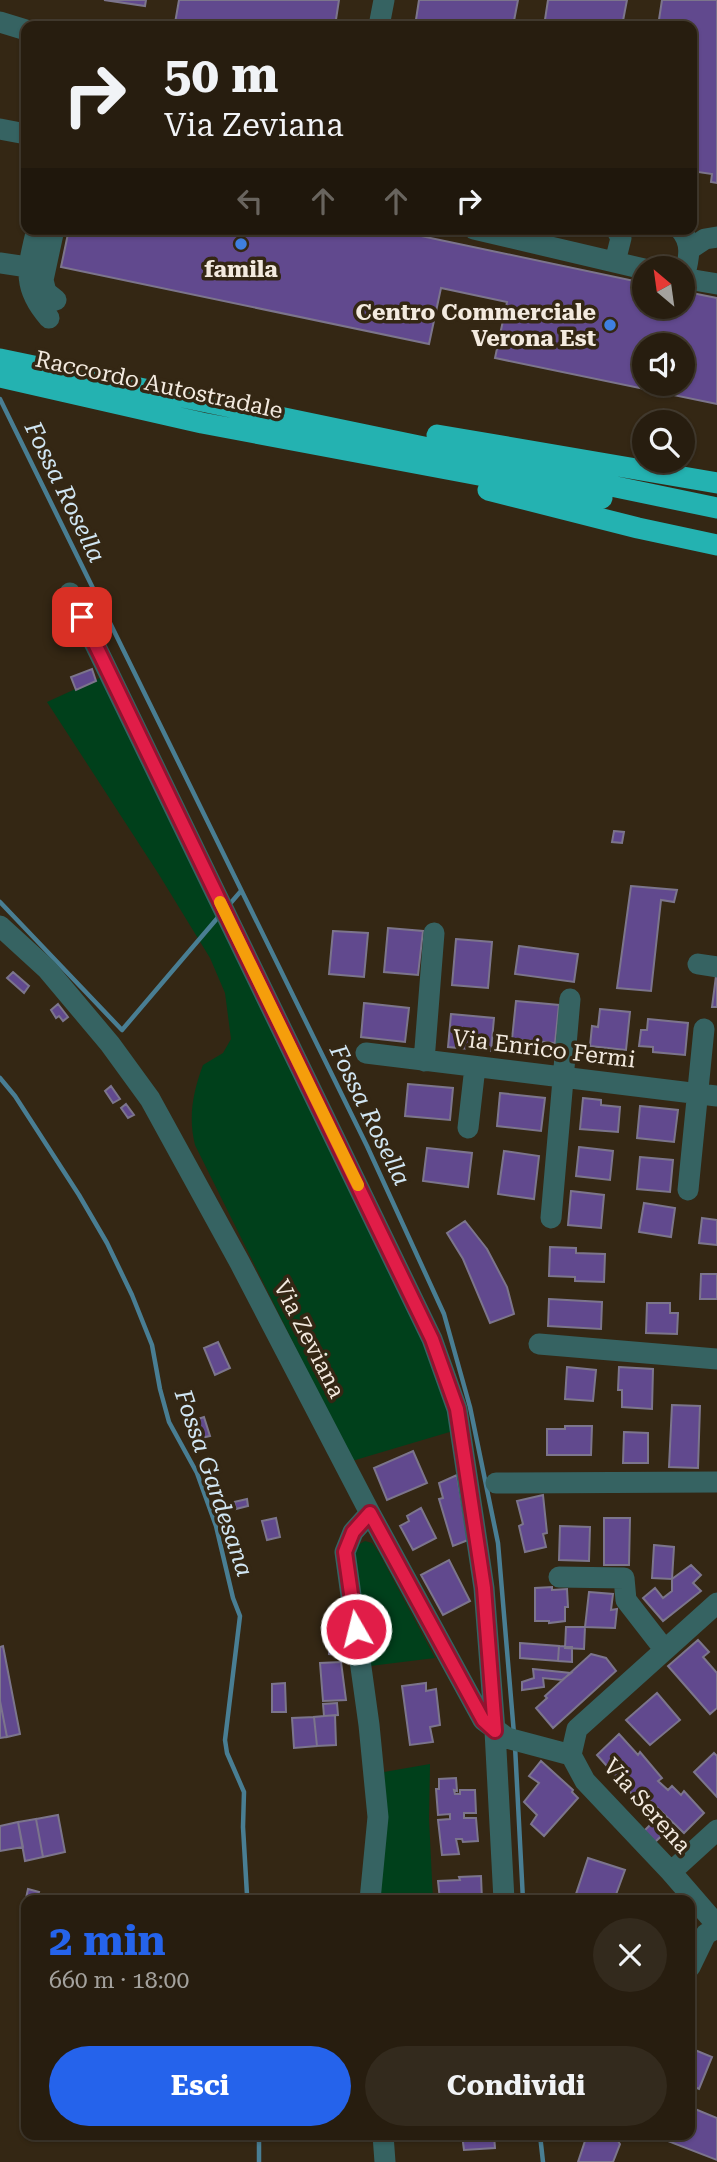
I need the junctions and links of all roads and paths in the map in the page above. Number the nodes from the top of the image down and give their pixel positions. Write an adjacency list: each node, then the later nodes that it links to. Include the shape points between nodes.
1 (384, 0): 2 (street)
2 (380, 21)
3 (0, 22): 4 (street)
4 (21, 28)
5 (0, 130): 6 (street)
6 (21, 133)
7 (697, 225): 8 (street)
8 (717, 230)
9 (37, 235): 20 (street)
10 (52, 235): 20 (street)
11 (500, 235): 17 (street)
12 (619, 235): 17 (street)
13 (685, 235): 15 (street)
14 (717, 237): 15 (street)
15 (690, 249): 16 (street)
16 (688, 256)
17 (615, 262): 19 (street)
18 (0, 263): 20 (street)
19 (632, 266)
20 (36, 273): 23 (street, via 29,284 36,303)
21 (695, 280): 22 (street)
22 (717, 284)
23 (53, 309)
24 (0, 359): 26 (highway, Raccordo Autostradale)
25 (0, 377): 26 (highway, Raccordo Autostradale, via 202,423)
26 (306, 432): 27 (highway, via 351,421); 28 (highway); 29 (highway); 30 (highway, via 475,485); 31 (highway, via 638,528)
27 (717, 483)
28 (717, 508)
29 (717, 519)
30 (717, 535)
31 (717, 545)
32 (70, 593): 53 (street, via 432,1339 457,1409)
33 (0, 926): 49 (street, Via Zeviana, via 47,969 150,1099)
34 (433, 933): 38 (street)
35 (570, 999): 40 (street)
36 (704, 1029): 41 (street)
37 (366, 1054): 38 (street, Via Enrico Fermi)
38 (424, 1060): 39 (street, Via Enrico Fermi)
39 (475, 1067): 40 (street, Via Enrico Fermi); 42 (street)
40 (563, 1077): 41 (street, Via Enrico Fermi); 44 (street)
41 (707, 1095): 43 (street)
42 (468, 1128)
43 (688, 1190)
44 (551, 1218)
45 (539, 1344): 46 (street)
46 (717, 1359)
47 (717, 1482): 48 (street)
48 (496, 1483)
49 (370, 1513): 53 (street, Via Zeviana, via 483,1720); 57 (street, via 353,1532 345,1552 378,1817)
50 (559, 1577): 52 (street, via 624,1578 626,1600)
51 (717, 1603): 52 (street, Via Serena)
52 (664, 1649): 54 (street, Via Serena, via 577,1729)
53 (501, 1734): 54 (street); 58 (street)
54 (571, 1755): 56 (street, Via Serena, via 585,1781)
55 (717, 1830): 56 (street)
56 (671, 1872): 59 (street, Via Serena)
57 (370, 1895)
58 (504, 1895)
59 (690, 1895)
60 (695, 1901): 61 (street, Via Serena)
61 (717, 1927): 62 (street, via 706,1934)
62 (695, 1957)
63 (383, 2140): 64 (street)
64 (385, 2162)

